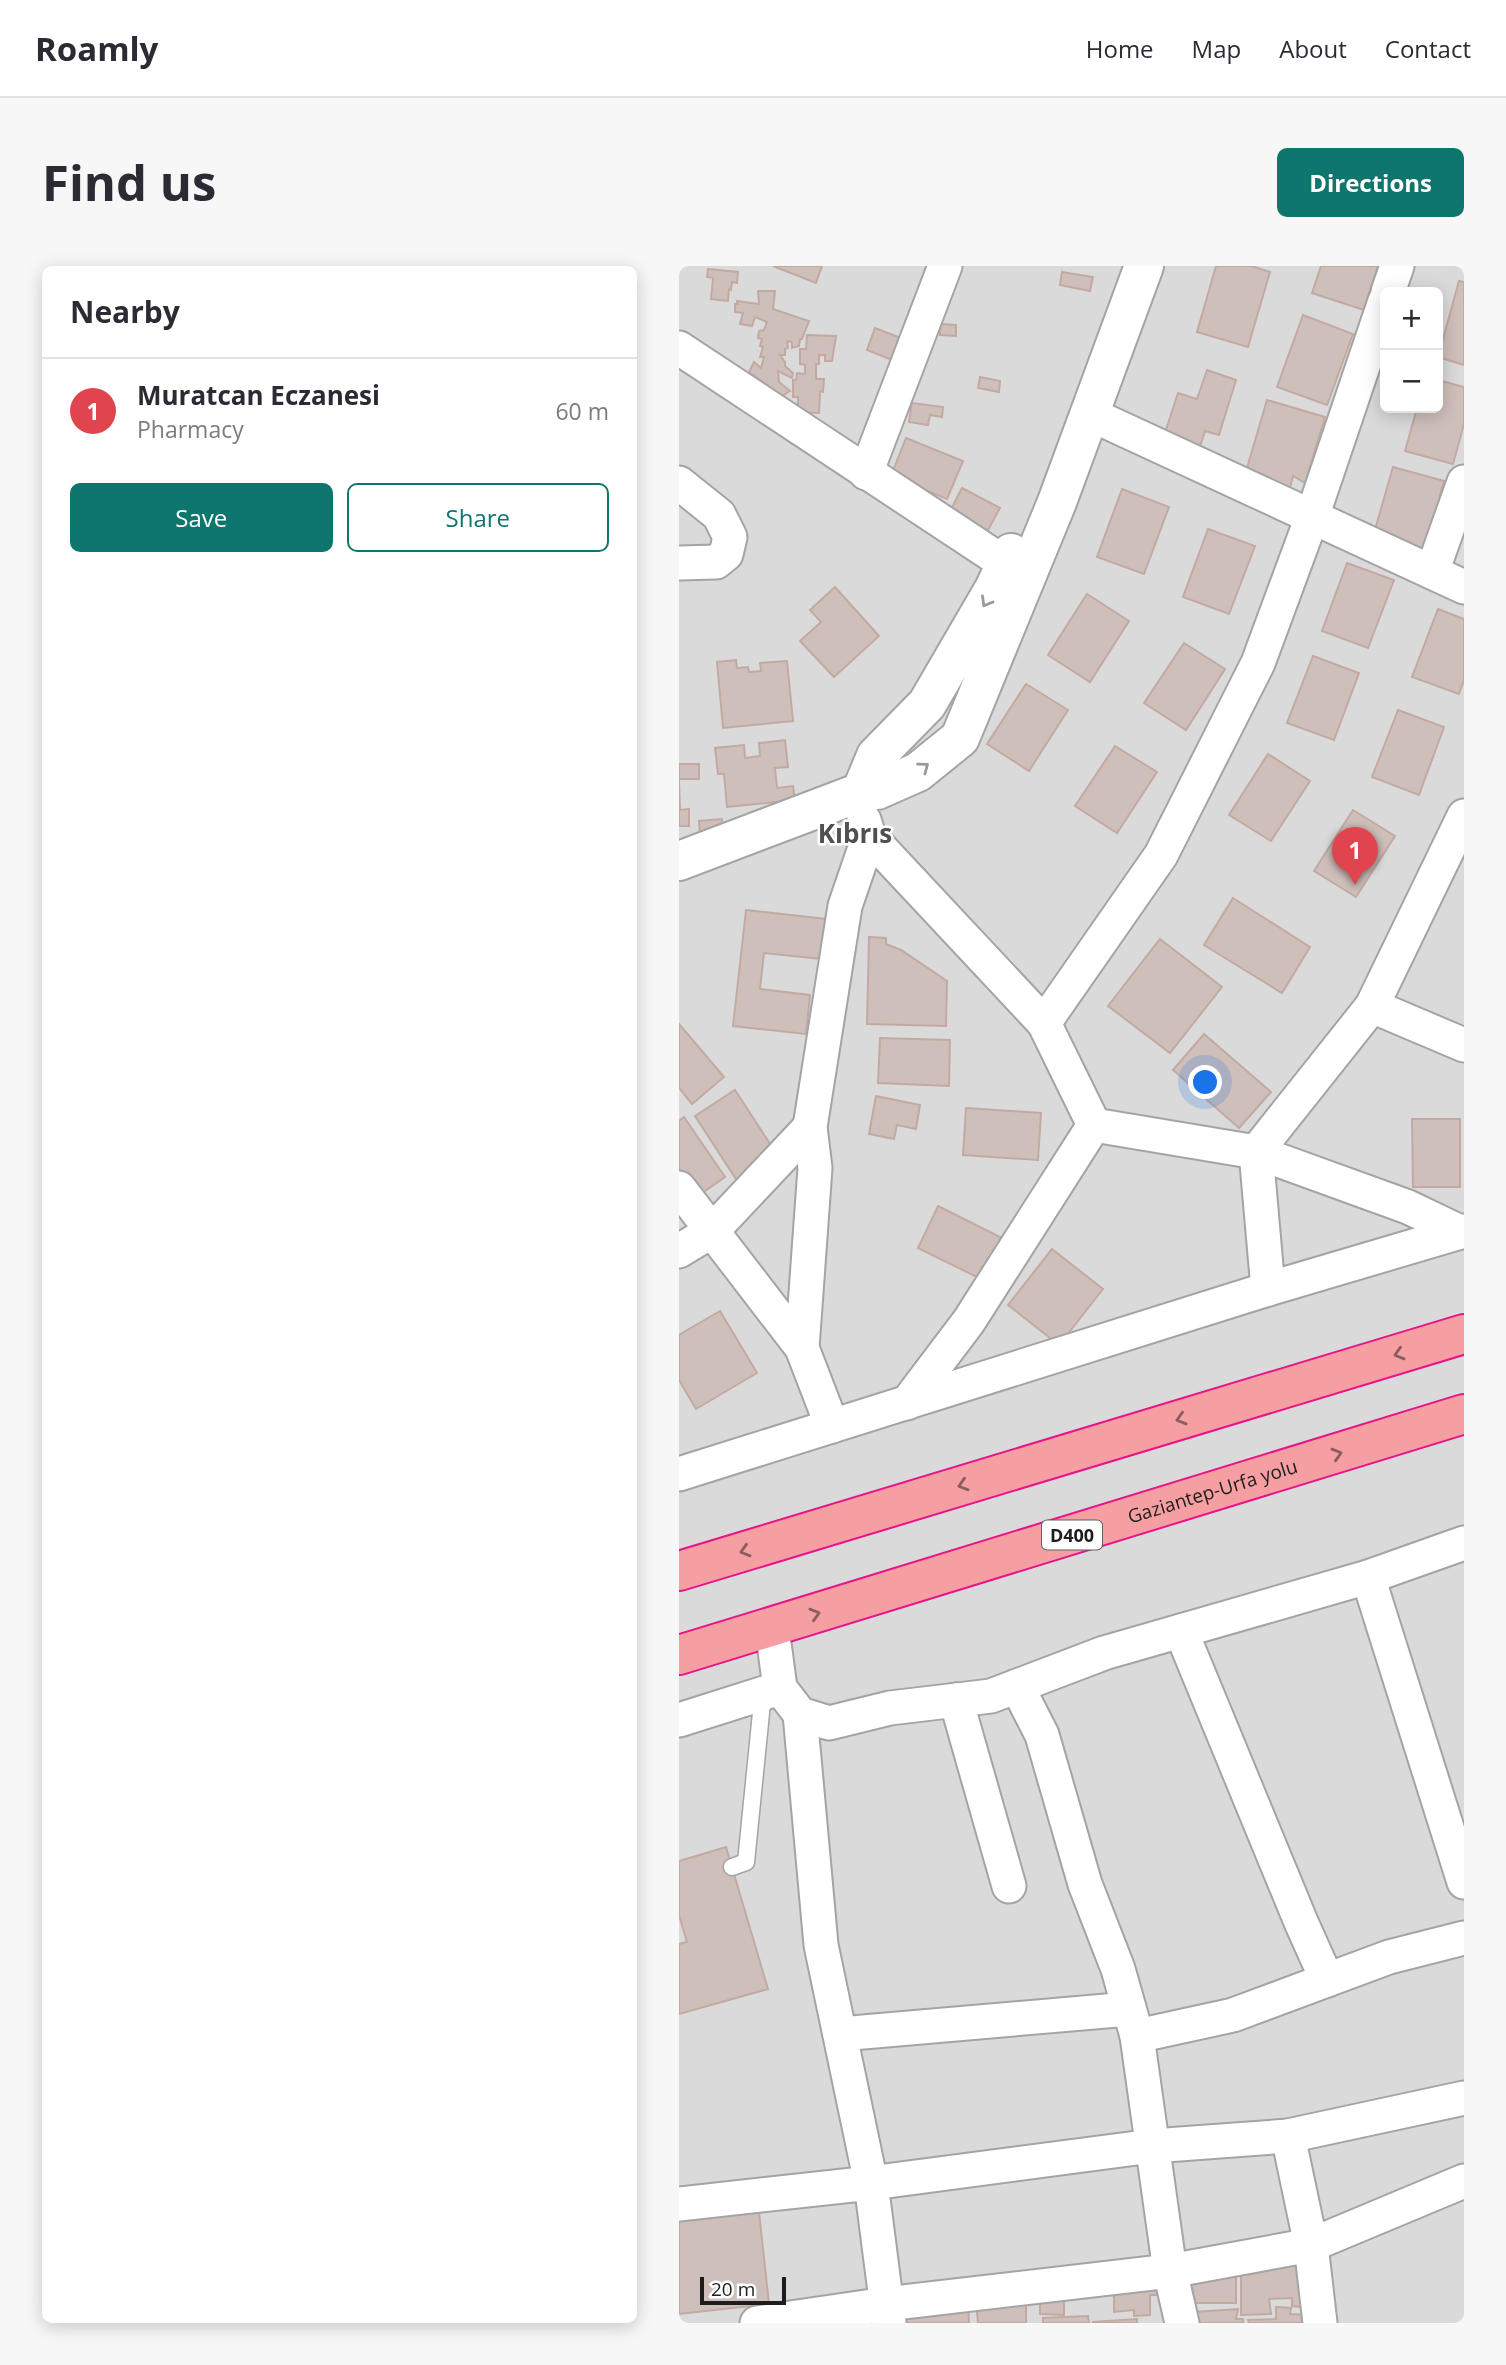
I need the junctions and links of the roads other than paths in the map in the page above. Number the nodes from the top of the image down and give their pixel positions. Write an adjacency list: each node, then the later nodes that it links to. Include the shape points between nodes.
1 (945, 266): 9 (street)
2 (1120, 266): 14 (street, via 1061,433)
3 (1144, 266): 8 (street)
4 (1397, 266): 5 (street)
5 (1390, 287)
6 (1380, 316): 12 (street)
7 (679, 348): 9 (street)
8 (1090, 414): 12 (street); 17 (street, one-way to 8, via 918,772 960,738)
9 (866, 473): 14 (street)
10 (1464, 482): 15 (street)
11 (679, 483): 13 (street, via 719,515 730,537 726,554 716,562)
12 (1312, 517): 15 (street); 22 (street, via 1258,663 1161,855)
13 (679, 563)
14 (1006, 564): 17 (street, one-way to 17, via 927,704 876,756)
15 (1432, 572): 16 (street)
16 (1464, 587)
17 (858, 794): 19 (street); 20 (street)
18 (1464, 816): 21 (street)
19 (869, 836): 22 (street); 25 (street, via 845,906)
20 (679, 861)
21 (1372, 1006): 23 (street); 26 (street)
22 (1044, 1023): 24 (street)
23 (1464, 1045)
24 (1094, 1125): 26 (street); 34 (street, via 969,1321)
25 (810, 1127): 28 (street); 33 (street, via 815,1168)
26 (1256, 1152): 29 (street); 31 (street)
27 (679, 1188): 28 (street)
28 (712, 1231): 30 (street); 33 (street)
29 (1462, 1231): 31 (street)
30 (679, 1251)
31 (1268, 1289): 34 (street)
32 (1464, 1334): 39 (highway, one-way to 39)
33 (802, 1348): 36 (street)
34 (907, 1402): 36 (street)
35 (1464, 1414): 41 (highway, Gaziantep-Urfa yolu / D400, one-way to 35)
36 (832, 1426): 37 (street)
37 (679, 1474)
38 (1464, 1543): 40 (street)
39 (679, 1571)
40 (1369, 1577): 42 (street); 50 (street)
41 (772, 1628): 43 (highway, Gaziantep-Urfa yolu / D400); 45 (street)
42 (1181, 1631): 44 (street, via 1104,1653); 53 (street)
43 (679, 1655)
44 (1017, 1686): 46 (street, via 991,1696); 54 (street, via 1042,1735 1085,1884)
45 (771, 1690): 47 (street); 48 (street); 49 (lane, via 746,1862)
46 (956, 1700): 47 (street, via 890,1708 829,1723); 51 (street)
47 (800, 1714): 55 (street, via 821,1945)
48 (679, 1720)
49 (732, 1867)
50 (1464, 1881)
51 (1009, 1886)
52 (1464, 1938): 53 (street, via 1389,1957)
53 (1327, 1980): 54 (street, via 1233,2015)
54 (1133, 2023): 55 (street); 58 (street)
55 (840, 2034): 60 (street)
56 (1464, 2098): 57 (street)
57 (1288, 2136): 58 (street); 62 (street)
58 (1151, 2146): 60 (street); 63 (street)
59 (1464, 2181): 62 (street)
60 (871, 2183): 61 (street); 64 (street)
61 (679, 2204)
62 (1311, 2245): 63 (street); 67 (street)
63 (1170, 2271): 64 (street); 66 (street)
64 (888, 2313): 65 (street)
65 (757, 2323)
66 (1182, 2323)
67 (1320, 2323)

